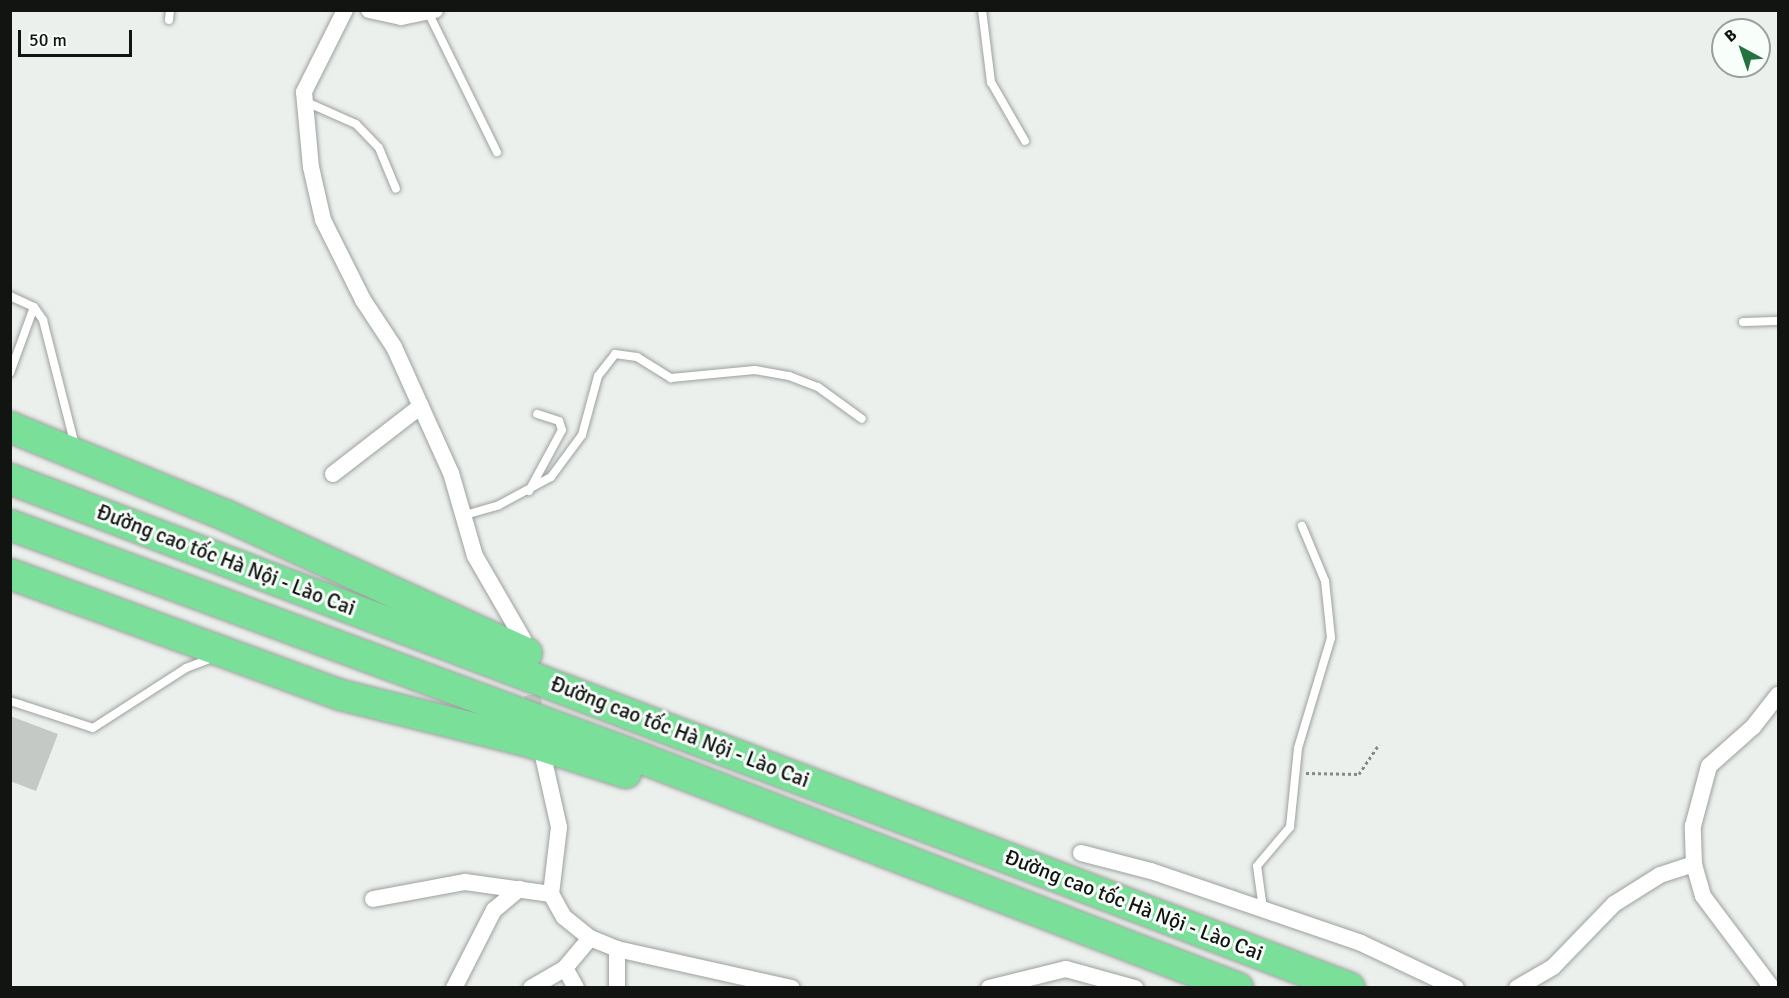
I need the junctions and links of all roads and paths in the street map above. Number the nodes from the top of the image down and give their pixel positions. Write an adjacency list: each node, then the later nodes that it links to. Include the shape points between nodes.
1 (345, 10): 5 (street, via 308,80)
2 (369, 10): 4 (street, via 401,16)
3 (982, 10): 6 (lane, via 990,82)
4 (432, 12): 7 (lane)
5 (304, 101): 8 (lane, via 356,124 379,148); 14 (street, via 323,220)
6 (1025, 141)
7 (497, 152)
8 (396, 189)
9 (10, 296): 10 (lane)
10 (34, 307): 13 (lane); 18 (lane, via 49,335 62,413)
11 (1779, 321): 12 (lane)
12 (1743, 322)
13 (10, 373)
14 (421, 406): 19 (street); 22 (street)
15 (537, 414): 21 (lane, via 559,421 562,430)
16 (862, 419): 21 (lane, via 819,387 789,376 755,370 671,378 636,357 615,354 598,376 582,435 551,477)
17 (10, 427): 18 (highway)
18 (77, 452): 31 (highway, via 225,515)
19 (333, 474)
20 (10, 479): 31 (highway, Đường cao tốc Hà Nội - Lào Cai)
21 (528, 492): 22 (lane)
22 (465, 515): 26 (street, via 475,556)
23 (10, 525): 35 (highway, Đường cao tốc Hà Nội - Lào Cai, via 625,752)
24 (1302, 526): 33 (lane, via 1326,581 1331,638 1298,747)
25 (10, 574): 27 (highway)
26 (523, 639)
27 (226, 654): 29 (lane, via 186,668 93,728); 35 (highway, via 341,695 526,741)
28 (1779, 695): 36 (street, via 1704,776 1695,805)
29 (10, 701)
30 (1379, 744): 33 (path, via 1369,766 1350,778)
31 (732, 752): 52 (highway, Đường cao tốc Hà Nội - Lào Cai)
32 (543, 756): 38 (street, via 559,827)
33 (1295, 775): 40 (lane, via 1290,827 1257,866)
34 (1081, 853): 40 (street, via 1151,871)
35 (903, 862): 51 (highway, Đường cao tốc Hà Nội - Lào Cai)
36 (1694, 864): 54 (street, via 1660,875 1614,904 1553,966); 55 (street, via 1709,908)
37 (519, 889): 38 (street); 39 (street, via 465,882); 44 (street, via 495,910)
38 (551, 894): 41 (street, via 564,917)
39 (373, 899)
40 (1265, 915): 53 (street, via 1361,943)
41 (590, 938): 42 (street); 43 (street)
42 (617, 950): 47 (street); 48 (street)
43 (565, 968): 45 (street); 46 (street)
44 (454, 987)
45 (534, 987)
46 (576, 987)
47 (617, 987)
48 (792, 987)
49 (989, 987): 50 (street, via 1066,969)
50 (1135, 987)
51 (1238, 987)
52 (1350, 987)
53 (1456, 987)
54 (1517, 987)
55 (1772, 987)

